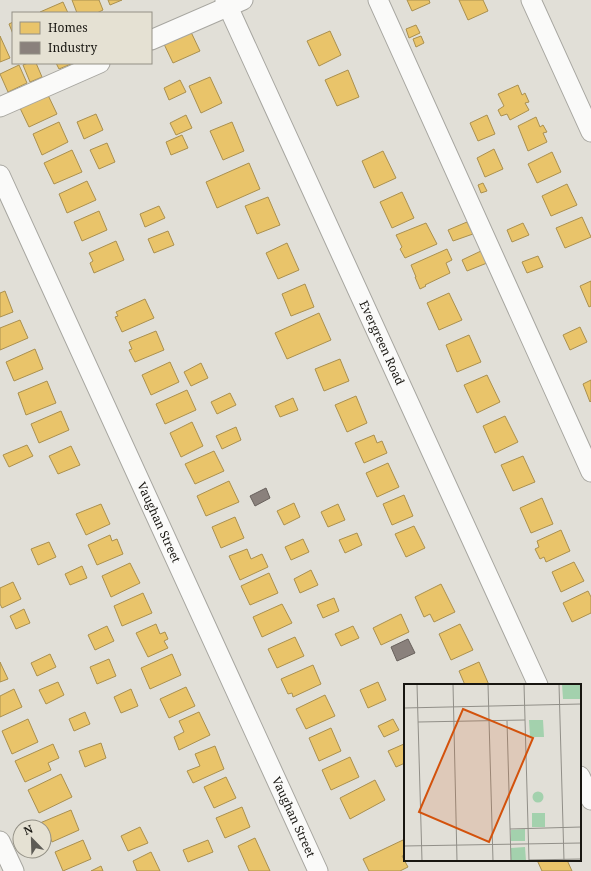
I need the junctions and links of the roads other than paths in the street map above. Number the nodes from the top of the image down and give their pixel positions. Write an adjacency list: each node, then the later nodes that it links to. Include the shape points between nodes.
1 (378, 0): 9 (street)
2 (531, 0): 7 (street)
3 (232, 2): 4 (street); 10 (street, Evergreen Road)
4 (152, 40)
5 (98, 64): 6 (street)
6 (0, 107)
7 (591, 132)
8 (0, 174): 15 (street, Vaughan Street)
9 (591, 472)
10 (538, 684)
11 (581, 778): 12 (street)
12 (591, 800)
13 (0, 841): 14 (street)
14 (14, 871)
15 (318, 871)

